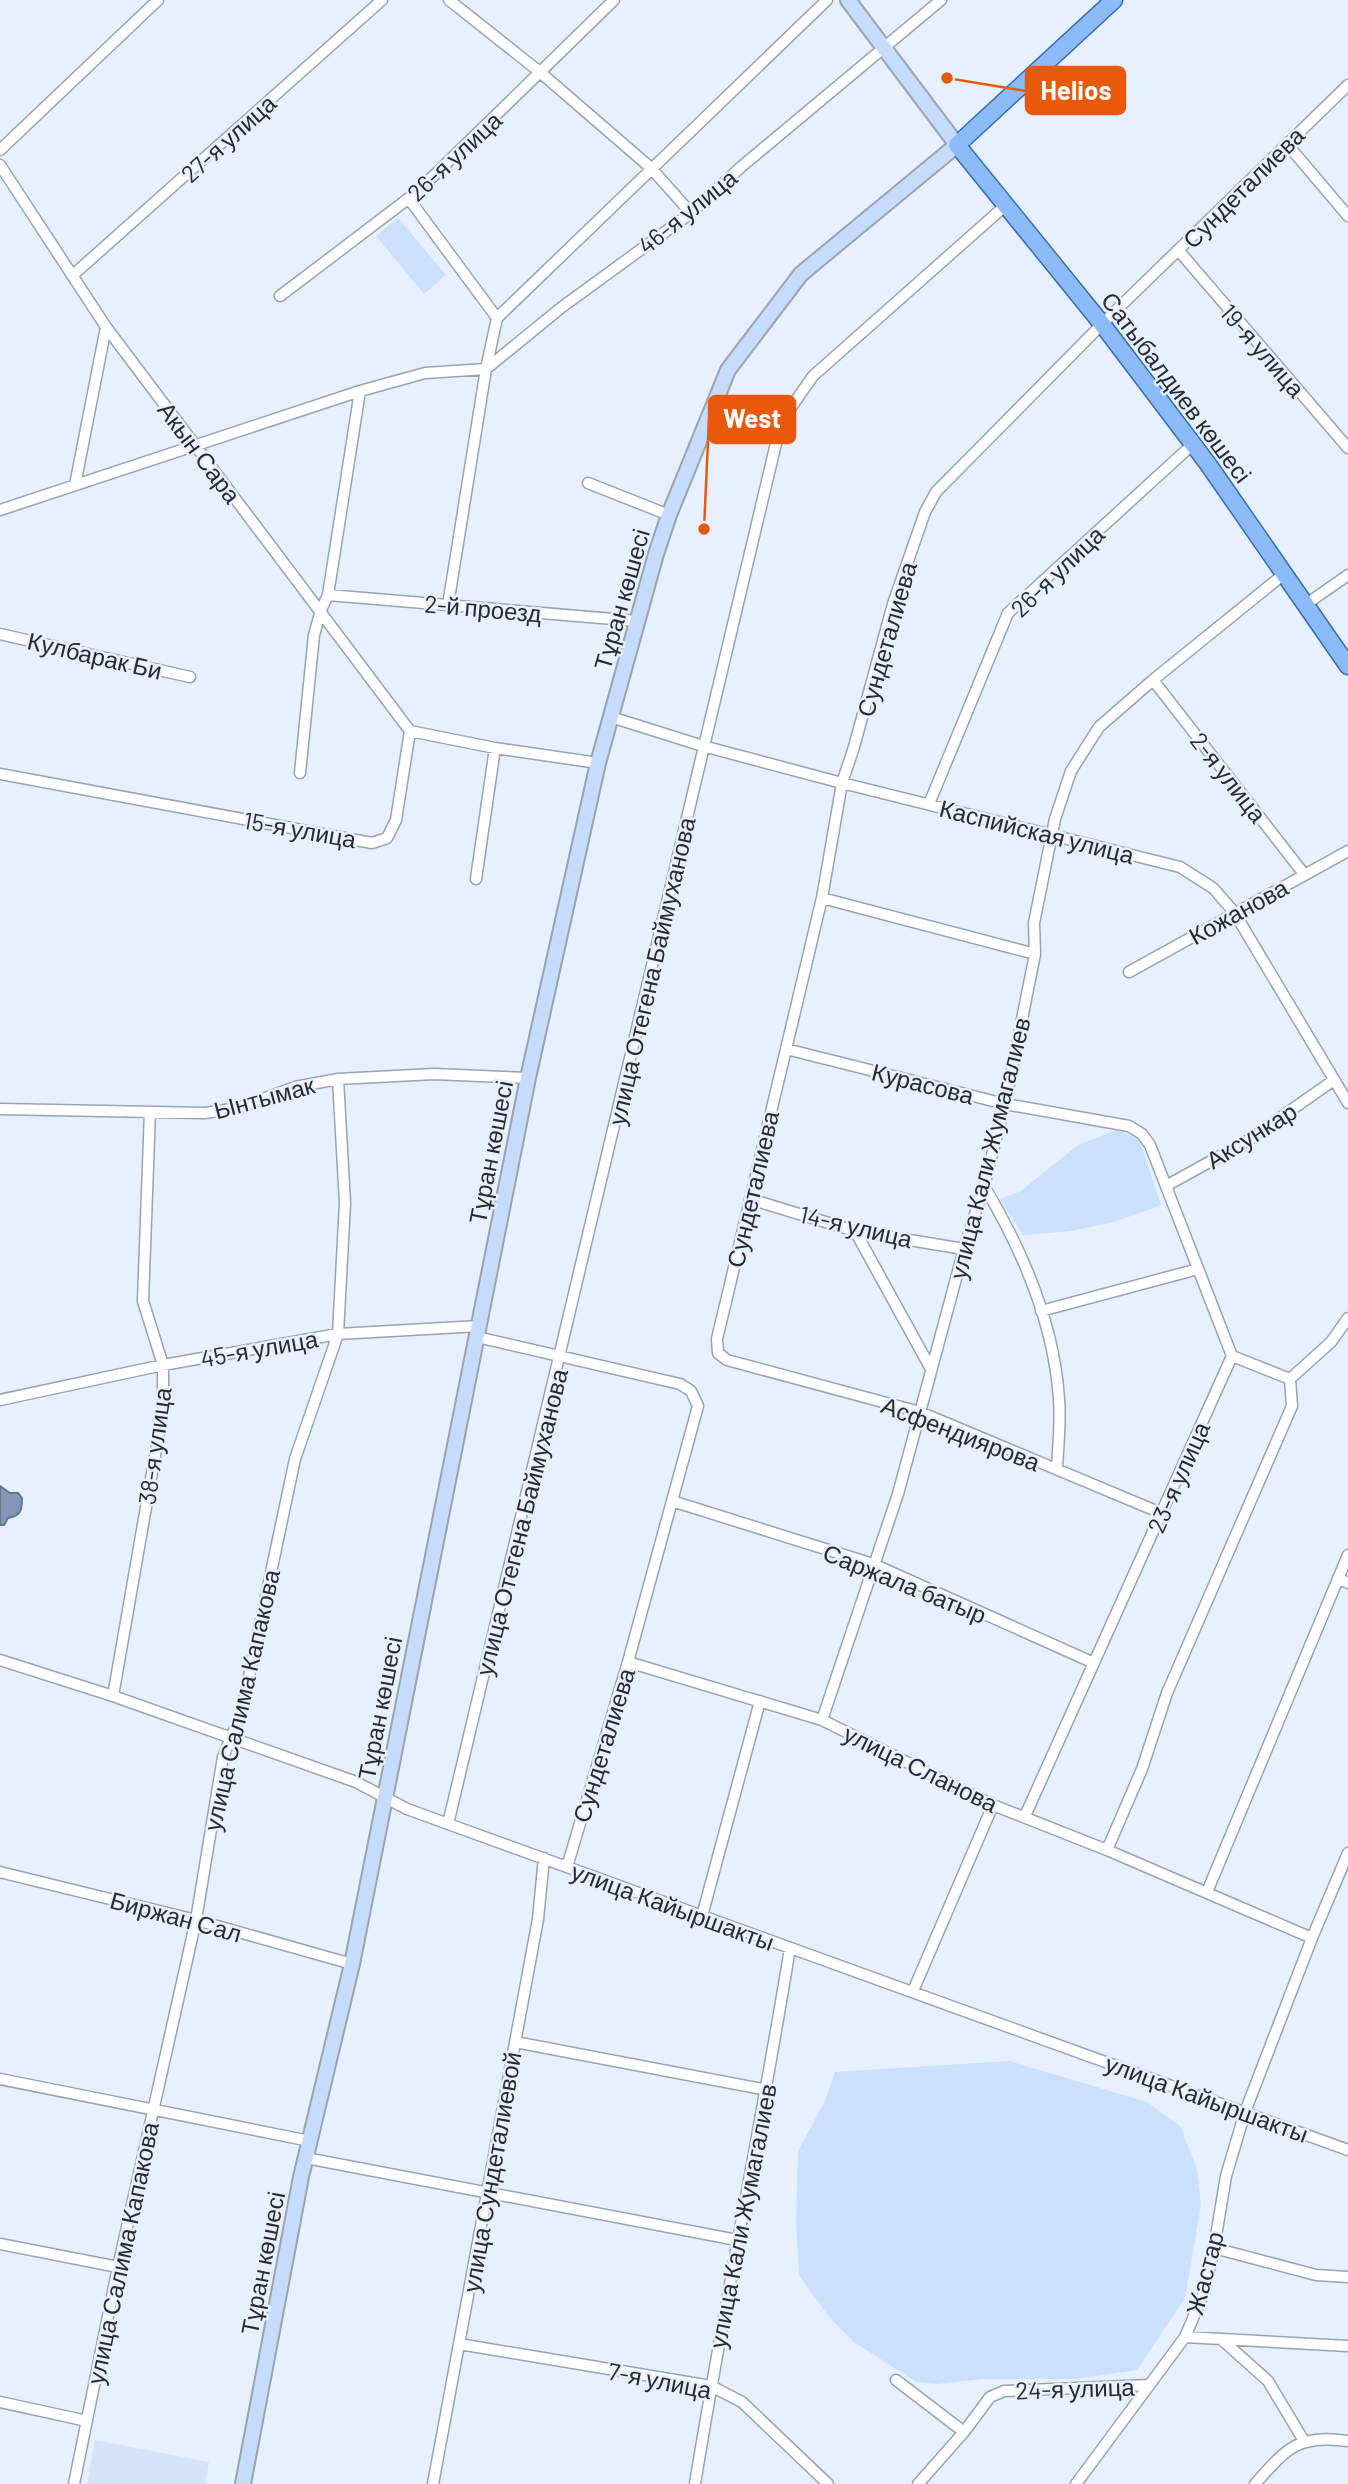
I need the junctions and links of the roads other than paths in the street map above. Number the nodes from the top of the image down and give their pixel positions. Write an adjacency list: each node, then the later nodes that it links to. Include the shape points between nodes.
1 (158, 0): 14 (street)
2 (382, 0): 22 (street, 27-я улица)
3 (449, 0): 10 (street)
4 (614, 0): 10 (street, 26-я улица)
5 (827, 0): 16 (street, 46-я улица)
6 (848, 0): 9 (street)
7 (941, 0): 9 (street, 46-я улица)
8 (1114, 0): 13 (main road, Тұран көшесі)
9 (885, 48): 13 (street); 19 (street, 46-я улица)
10 (541, 73): 16 (street); 17 (street, 26-я улица)
11 (1348, 85): 12 (street, Сундеталиева)
12 (1287, 144): 20 (street); 21 (street, Сундеталиева)
13 (957, 145): 18 (main road, Сатыбалдиев көшесі); 35 (street, Тұран көшесі, via 801,274 727,370)
14 (0, 150)
15 (0, 165): 22 (street, Акын Сара)
16 (651, 167): 19 (street); 24 (street, 46-я улица)
17 (409, 199): 23 (street, 26-я улица); 24 (street)
18 (1006, 205): 25 (main road, Сатыбалдиев көшесі); 49 (street, улица Отегена Баймуханова, via 813,376 792,406 779,435)
19 (691, 213): 27 (street, 46-я улица)
20 (1348, 216)
21 (1179, 251): 25 (street, Сундеталиева); 30 (street, 19-я улица)
22 (73, 275): 26 (street, Акын Сара)
23 (280, 296)
24 (497, 318): 27 (street)
25 (1102, 324): 29 (main road, Сатыбалдиев көшесі); 54 (street, Сундеталиева, via 936,492 893,604)
26 (106, 327): 31 (street, Акын Сара); 33 (street)
27 (486, 369): 28 (street, via 425,373); 40 (street)
28 (360, 391): 31 (street); 38 (street)
29 (1193, 444): 36 (main road, Сатыбалдиев көшесі); 55 (street, 26-я улица, via 1009,613)
30 (1347, 444)
31 (195, 446): 33 (street); 41 (street, Акын Сара)
32 (588, 483): 35 (street)
33 (75, 485): 34 (street)
34 (0, 510)
35 (669, 515): 42 (street, Тұран көшесі)
36 (1284, 575): 39 (main road, Сатыбалдиев көшесі); 46 (street, улица Кали Жумагалиев)
37 (1348, 575): 39 (street)
38 (328, 595): 40 (street, 2-й проезд); 41 (street)
39 (1306, 604): 44 (main road, Сатыбалдиев көшесі)
40 (448, 605): 42 (street, 2-й проезд)
41 (321, 610): 48 (street, Акын Сара); 52 (street, via 314,635)
42 (637, 621): 47 (street, Тұран көшесі)
43 (0, 634): 45 (street, Кулбарак Би)
44 (1348, 666)
45 (190, 677)
46 (1153, 680): 56 (street, улица Кали Жумагалиев, via 1099,727 1071,771); 58 (street, 2-я улица)
47 (611, 717): 49 (street, Каспийская улица); 51 (street, Тұран көшесі)
48 (410, 731): 50 (street); 53 (street, 15-я улица, via 396,820 387,838 372,843)
49 (703, 746): 54 (street, Каспийская улица); 83 (street, улица Отегена Баймуханова)
50 (495, 748): 51 (street); 59 (street)
51 (598, 763): 65 (street, Тұран көшесі)
52 (300, 773)
53 (0, 774)
54 (842, 783): 55 (street, Каспийская улица); 60 (street, Сундеталиева)
55 (929, 804): 56 (street, Каспийская улица)
56 (1052, 837): 61 (street, Каспийская улица, via 1180,867 1213,888); 62 (street, улица Кали Жумагалиев, via 1034,923)
57 (1348, 851): 58 (street, Кожанова)
58 (1304, 874): 61 (street, Кожанова)
59 (476, 879)
60 (822, 898): 62 (street); 64 (street, Сундеталиева)
61 (1234, 912): 63 (street, Кожанова); 67 (street, Каспийская улица)
62 (1035, 954): 69 (street, улица Кали Жумагалиев)
63 (1129, 972)
64 (786, 1049): 69 (street, Курасова); 74 (street, Сундеталиева)
65 (528, 1078): 66 (street, Ынтымак, via 434,1074); 80 (street, Тұран көшесі)
66 (338, 1079): 71 (street, Ынтымак, via 295,1087 238,1108); 81 (street, улица Салима Капакова, via 345,1203)
67 (1334, 1080): 68 (street, Каспийская улица); 73 (street, Аксункар, via 1247,1141)
68 (1348, 1103)
69 (1005, 1104): 72 (street, улица Кали Жумагалиев); 73 (street, Курасова, via 1129,1126 1150,1145)
70 (0, 1109): 71 (street, Ынтымак)
71 (150, 1112): 85 (street, 38-я улица, via 143,1301)
72 (984, 1186): 76 (street, улица Кали Жумагалиев); 78 (street, via 1023,1258)
73 (1166, 1186): 77 (street)
74 (750, 1199): 75 (street, 14-я улица); 82 (street, Сундеталиева, via 716,1339)
75 (855, 1231): 76 (street, 14-я улица); 86 (street)
76 (964, 1249): 86 (street, улица Кали Жумагалиев)
77 (1198, 1269): 78 (street); 84 (street)
78 (1041, 1311): 90 (street, via 1051,1342 1059,1400)
79 (1348, 1318): 87 (street, via 1331,1342)
80 (478, 1331): 81 (street, 45-я улица); 83 (street, Сундеталиева); 103 (street, Тұран көшесі)
81 (338, 1334): 85 (street, 45-я улица); 102 (street, улица Салима Капакова, via 295,1459)
82 (718, 1353): 89 (street, Асфендиярова, via 727,1360)
83 (561, 1356): 91 (street, Сундеталиева, via 680,1384 691,1391 698,1406); 106 (street, улица Отегена Баймуханова)
84 (1232, 1356): 87 (street); 92 (street, 23-я улица)
85 (163, 1365): 88 (street, 45-я улица); 99 (street, 38-я улица, via 163,1410)
86 (931, 1370): 89 (street, улица Кали Жумагалиев)
87 (1290, 1380): 107 (street, via 1292,1406 1167,1693 1142,1769)
88 (0, 1400)
89 (920, 1412): 90 (street, Асфендиярова); 94 (street, улица Кали Жумагалиев)
90 (1057, 1469): 92 (street, Асфендиярова)
91 (672, 1501): 94 (street, Саржала батыр); 97 (street, Сундеталиева)
92 (1161, 1513): 98 (street, 23-я улица)
93 (1348, 1555): 95 (street)
94 (873, 1564): 98 (street, Саржала батыр); 101 (street, улица Кали Жумагалиев)
95 (1343, 1581): 112 (street)
96 (0, 1660): 99 (street, улица Кайыршакты)
97 (628, 1662): 100 (street, улица Сланова); 110 (street, Сундеталиева)
98 (1094, 1662): 105 (street, 23-я улица)
99 (113, 1696): 102 (street, улица Кайыршакты)
100 (760, 1701): 101 (street, улица Сланова); 113 (street)
101 (822, 1720): 104 (street, улица Сланова)
102 (232, 1738): 103 (street, улица Кайыршакты); 114 (street, улица Салима Капакова, via 223,1757)
103 (385, 1796): 106 (street, улица Кайыршакты); 117 (street, Тұран көшесі)
104 (993, 1805): 105 (street, улица Сланова); 118 (street)
105 (1025, 1816): 107 (street, улица Сланова)
106 (448, 1824): 109 (street, улица Кайыршакты)
107 (1107, 1850): 112 (street, улица Сланова)
108 (1348, 1853): 115 (street, Жастар)
109 (544, 1858): 110 (street, улица Кайыршакты); 119 (street, улица Сундеталиевой, via 538,1919)
110 (567, 1867): 113 (street, улица Кайыршакты)
111 (0, 1872): 114 (street, Биржан Сал)
112 (1206, 1892): 115 (street, улица Сланова)
113 (702, 1916): 116 (street, улица Кайыршакты)
114 (196, 1920): 117 (street, Биржан Сал); 122 (street, улица Салима Капакова)
115 (1312, 1938): 123 (street, Жастар)
116 (790, 1948): 118 (street, улица Кайыршакты); 121 (street, улица Кали Жумагалиев)
117 (352, 1964): 124 (street, Тұран көшесі)
118 (913, 1991): 123 (street, улица Кайыршакты)
119 (515, 2042): 121 (street); 127 (street, улица Сундеталиевой)
120 (0, 2079): 122 (street)
121 (767, 2090): 128 (street, улица Кали Жумагалиев)
122 (154, 2109): 124 (street); 131 (street, улица Салима Капакова)
123 (1245, 2112): 125 (street, улица Кайыршакты); 130 (street, Жастар, via 1226,2176)
124 (310, 2141): 126 (street, Тұран көшесі)
125 (1348, 2150)
126 (306, 2158): 127 (street); 147 (street, Тұран көшесі)
127 (488, 2194): 128 (street); 135 (street, улица Сундеталиевой)
128 (737, 2240): 139 (street, улица Кали Жумагалиев)
129 (0, 2244): 131 (street)
130 (1214, 2248): 132 (street, via 1316,2275); 133 (street, Жастар, via 1205,2290)
131 (118, 2267): 141 (street, улица Салима Капакова)
132 (1348, 2277)
133 (1185, 2337): 134 (street); 138 (street, Жастар)
134 (1221, 2339): 136 (street); 143 (street, via 1268,2381)
135 (459, 2344): 139 (street, 7-я улица); 148 (street, улица Сундеталиевой)
136 (1348, 2346)
137 (896, 2380): 142 (street)
138 (1149, 2385): 142 (street, 24-я улица, via 1004,2391 990,2397); 152 (street, Жастар)
139 (711, 2386): 149 (street, улица Кали Жумагалиев); 150 (street, 7-я улица, via 742,2402)
140 (0, 2402): 141 (street)
141 (87, 2421): 146 (street, улица Салима Капакова)
142 (964, 2432): 151 (street, 24-я улица)
143 (1304, 2441): 144 (street); 145 (street, via 1289,2448)
144 (1348, 2441)
145 (1256, 2482): 153 (street)
146 (74, 2484)
147 (243, 2484)
148 (433, 2484)
149 (695, 2484)
150 (828, 2484)
151 (918, 2484)
152 (1076, 2484)
153 (1271, 2484)

